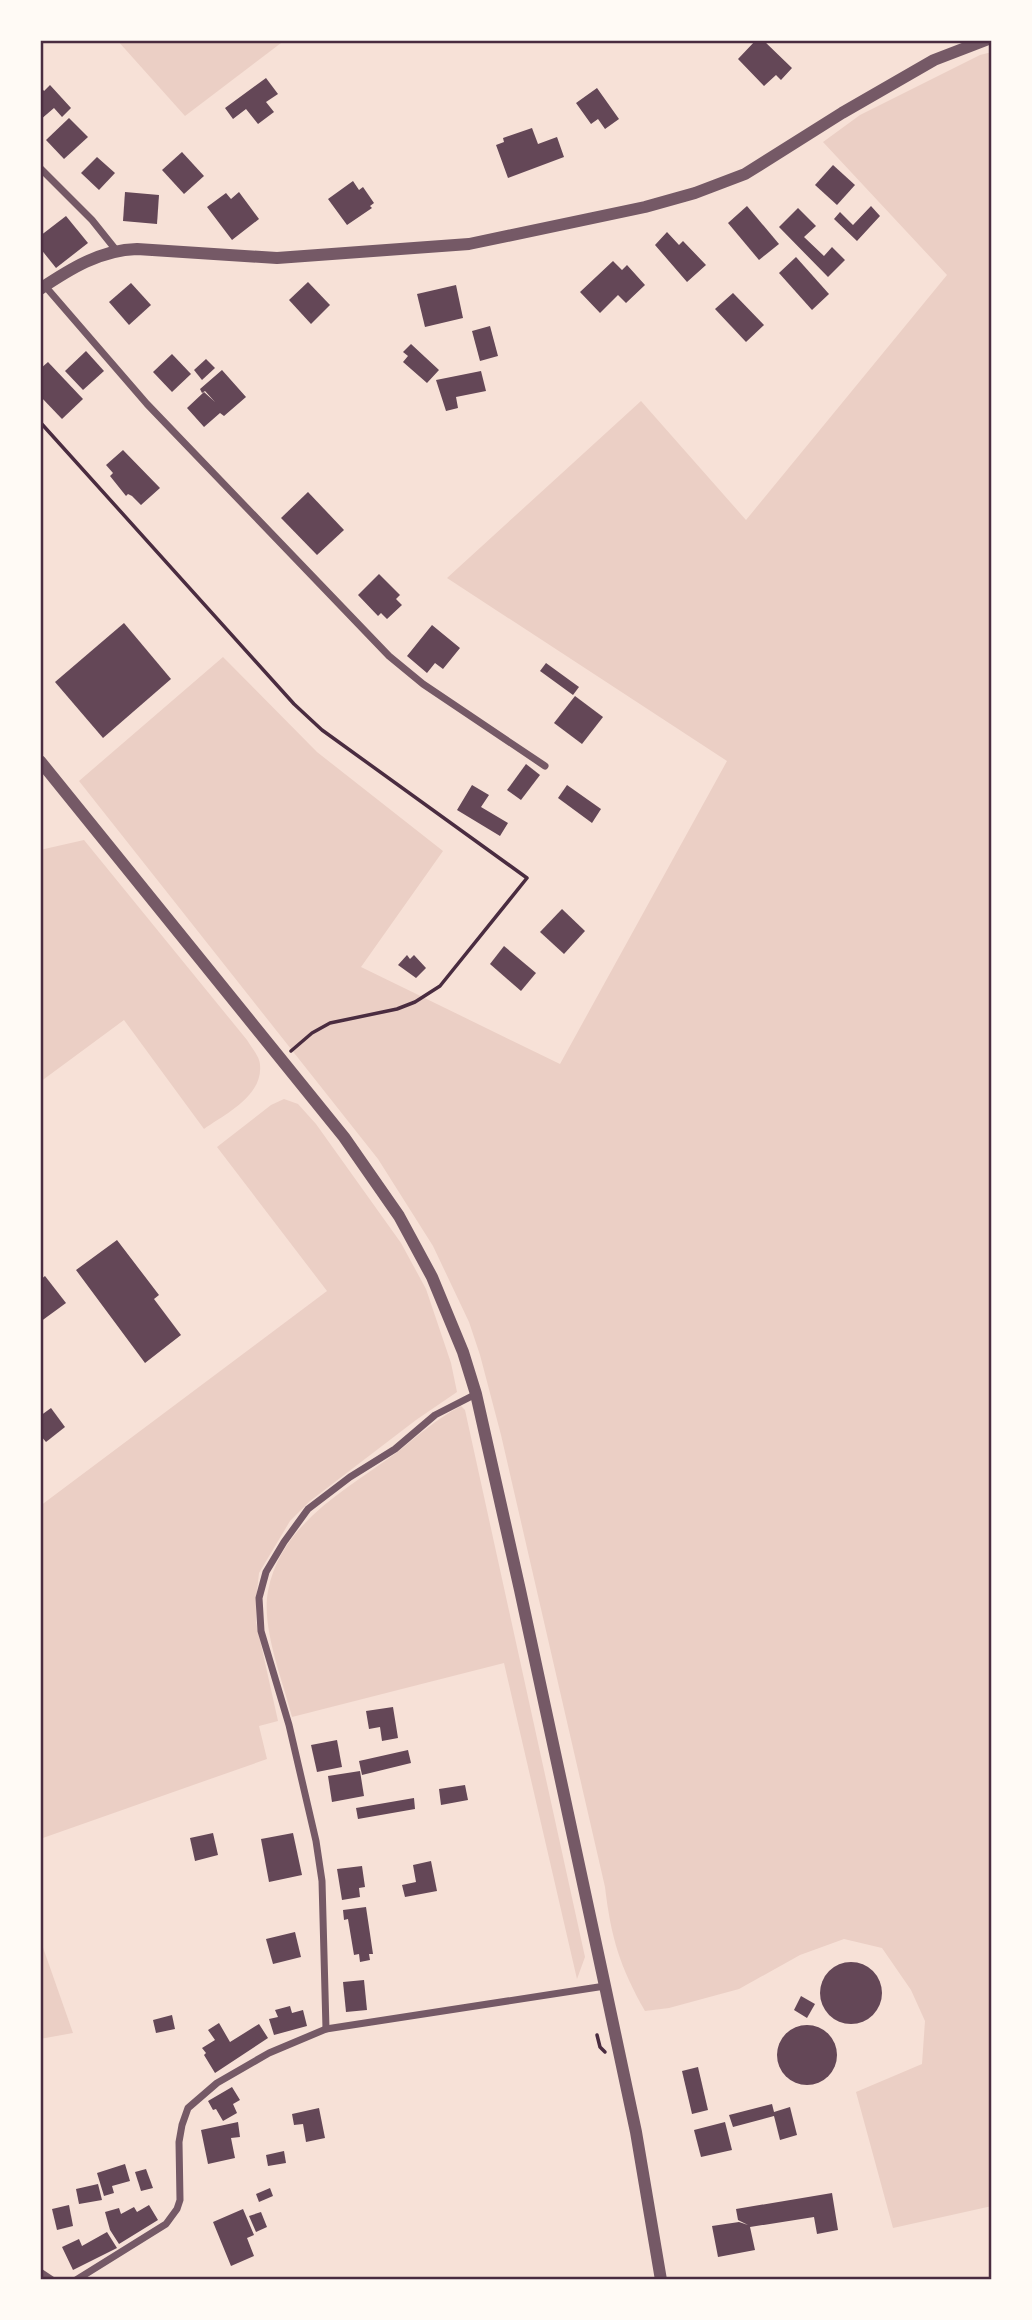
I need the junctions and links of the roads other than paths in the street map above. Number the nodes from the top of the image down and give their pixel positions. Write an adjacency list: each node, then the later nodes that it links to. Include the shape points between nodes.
1 (986, 40): 3 (street, via 934,60 745,174 645,207 469,244 277,258)
2 (40, 168): 3 (street)
3 (116, 250): 4 (street)
4 (43, 287): 6 (street, via 147,404 389,656)
5 (40, 761): 7 (street, via 344,1137 399,1216 432,1277)
6 (545, 766)
7 (476, 1394): 8 (street); 9 (street, via 435,1415 396,1449 308,1509 266,1572 259,1598 261,1631 289,1724 316,1841 322,1881)
8 (605, 1986): 9 (street); 13 (street)
9 (326, 2029): 12 (street, via 269,2053 217,2084 188,2108 179,2142 181,2190 172,2217)
10 (40, 2272): 11 (street)
11 (52, 2280)
12 (76, 2280)
13 (661, 2280)

